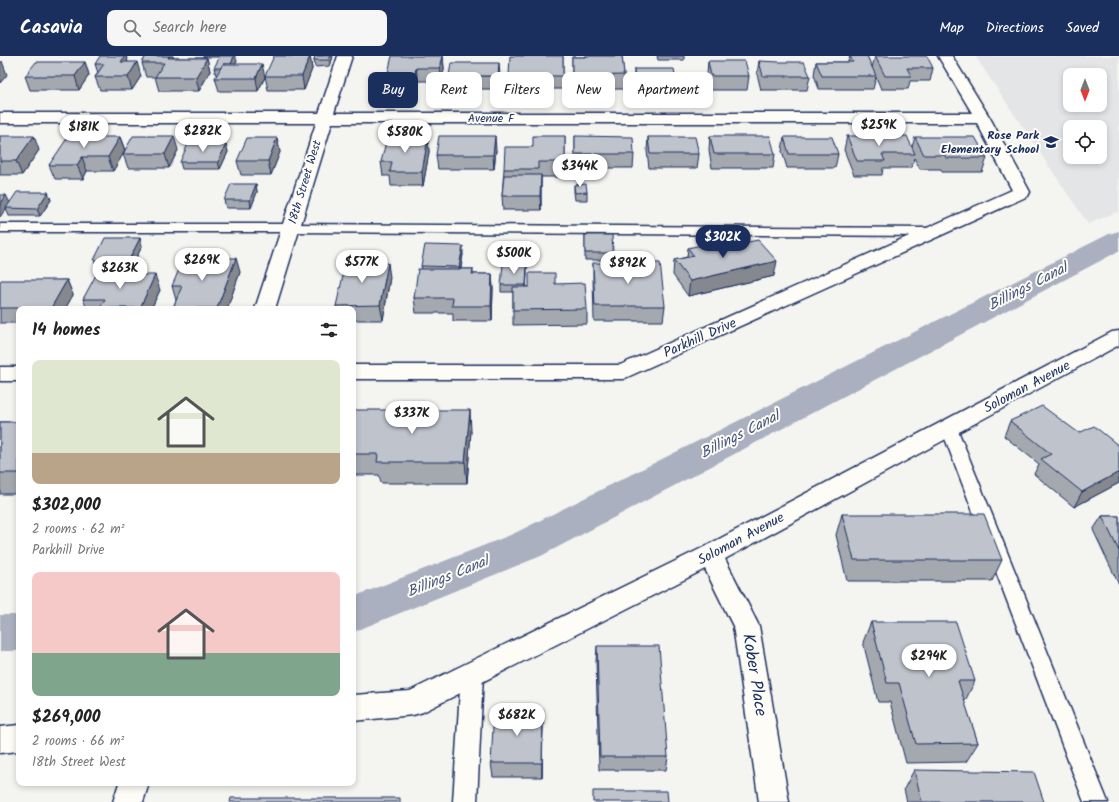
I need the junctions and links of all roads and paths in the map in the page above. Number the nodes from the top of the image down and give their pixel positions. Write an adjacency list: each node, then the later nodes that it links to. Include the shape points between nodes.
1 (344, 56): 4 (street, 18th Street West)
2 (945, 56): 5 (street)
3 (0, 118): 4 (street, Avenue F)
4 (325, 118): 5 (street, Avenue F); 7 (street, 18th Street West)
5 (982, 118): 8 (street, Parkhill Drive, via 1022,192)
6 (0, 228): 7 (lane)
7 (291, 228): 8 (lane); 9 (street, 18th Street West)
8 (934, 232): 11 (street, Parkhill Drive, via 623,372)
9 (266, 306)
10 (1118, 339): 14 (street, Soloman Avenue)
11 (356, 372)
12 (0, 374): 13 (street)
13 (16, 374)
14 (949, 428): 15 (street, Soloman Avenue); 24 (lane)
15 (711, 555): 16 (street, Soloman Avenue); 23 (street, Kober Place, via 746,626)
16 (472, 674): 17 (street, Soloman Avenue, via 413,703); 22 (lane)
17 (356, 708)
18 (16, 738): 19 (street)
19 (0, 740)
20 (133, 786): 21 (street)
21 (128, 802)
22 (466, 802)
23 (774, 802)
24 (1096, 802)

